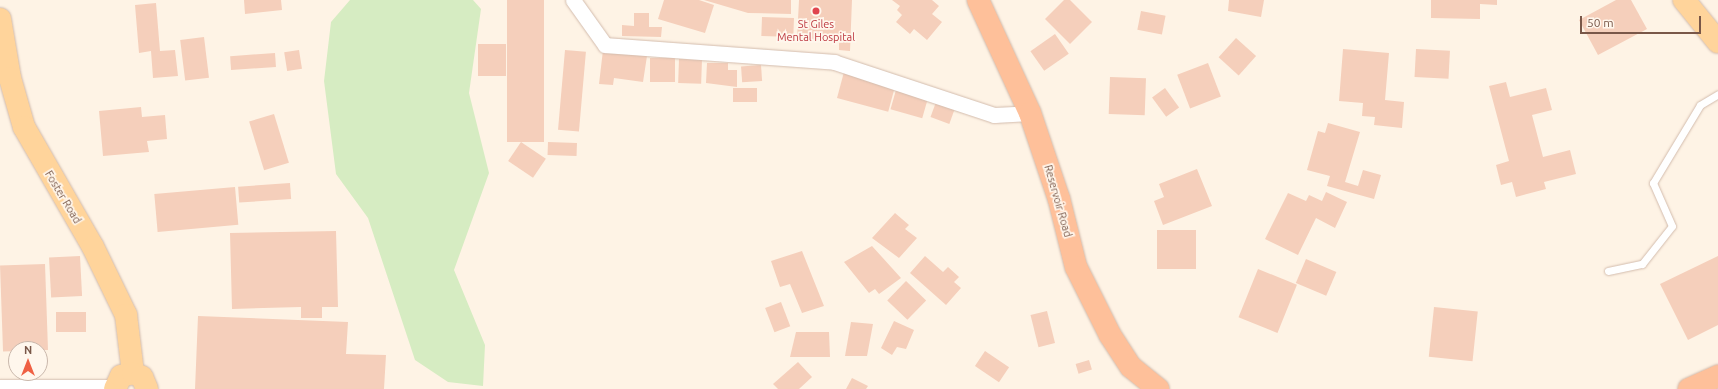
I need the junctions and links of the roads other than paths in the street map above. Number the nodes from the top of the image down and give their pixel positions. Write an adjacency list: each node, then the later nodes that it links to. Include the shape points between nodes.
1 (573, 0): 7 (street, via 606,45 834,62 994,115)
2 (978, 0): 7 (highway, Reservoir Road)
3 (1684, 0): 5 (main road)
4 (0, 19): 10 (main road, Foster Road, via 10,78 24,127 117,295 126,315)
5 (1718, 42)
6 (1718, 94): 8 (lane, via 1700,105 1653,183 1672,226 1642,264)
7 (1030, 113): 13 (highway, Reservoir Road, via 1059,199 1076,267 1114,342 1131,367)
8 (1608, 271)
9 (1718, 376): 14 (highway)
10 (140, 381): 12 (main road, via 121,376)
11 (0, 387): 12 (street)
12 (115, 388)
13 (1158, 389)
14 (1689, 389)

